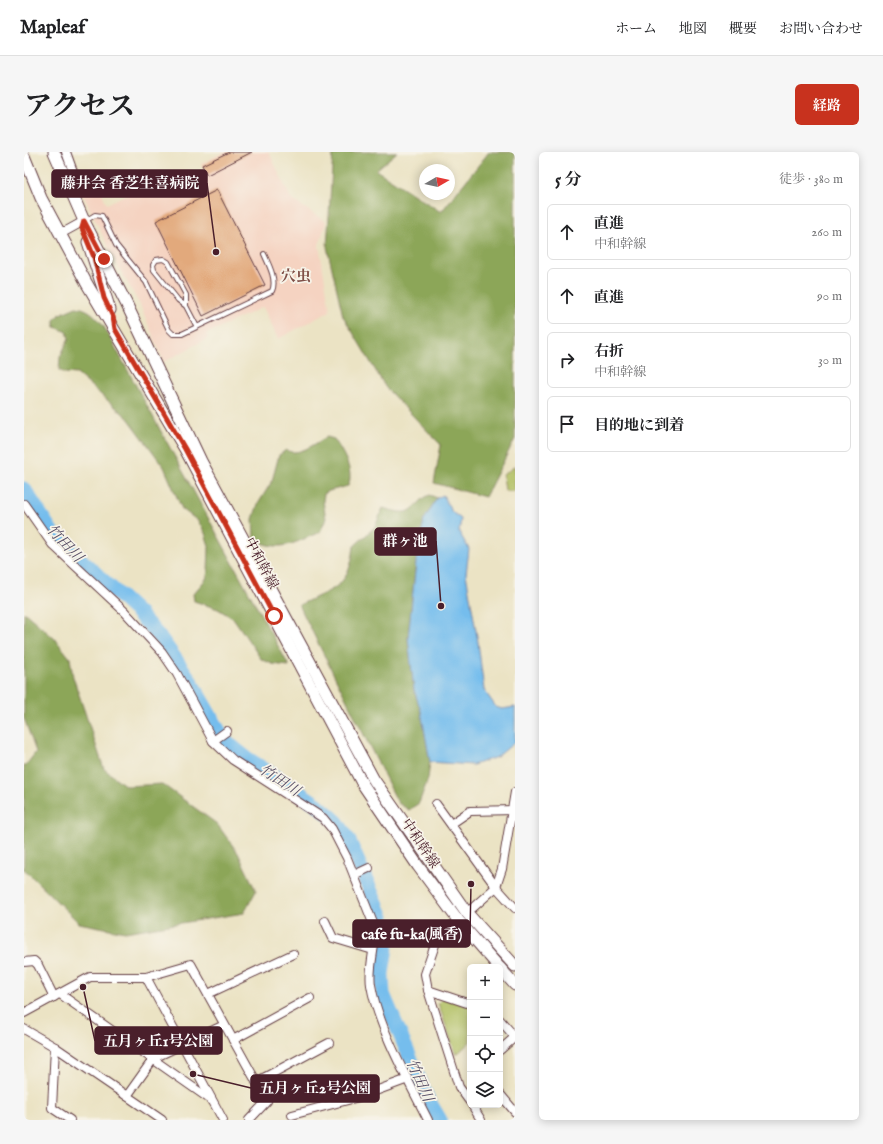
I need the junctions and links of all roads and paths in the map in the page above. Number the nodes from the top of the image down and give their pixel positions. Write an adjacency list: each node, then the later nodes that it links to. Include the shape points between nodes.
1 (54, 152): 5 (main road, 中和幹線)
2 (66, 152): 5 (street)
3 (24, 156): 7 (main road, 中和幹線, via 40,198)
4 (150, 178): 5 (lane, via 132,180 96,175)
5 (71, 179): 6 (main road, 中和幹線)
6 (84, 221): 7 (street, via 66,231); 10 (lane, via 95,215 102,216 116,245 146,282 173,334 178,335); 11 (main road, via 82,228 94,257); 23 (main road, 中和幹線, via 202,461 374,780)
7 (59, 231): 11 (main road, 中和幹線)
8 (264, 254): 10 (lane, via 274,281 272,291)
9 (186, 306): 9 (lane, via 154,270 156,260 163,259 168,262 186,295); 10 (lane)
10 (196, 327)
11 (115, 329): 24 (main road, 中和幹線, via 185,449 362,783)
12 (24, 504): 14 (street, via 52,544 130,616 162,652 177,674)
13 (227, 731): 14 (street)
14 (213, 741): 20 (street, via 233,760 323,818 340,842)
15 (515, 792): 17 (street)
16 (436, 804): 18 (street)
17 (514, 810): 18 (street, via 470,811); 21 (street)
18 (451, 824): 21 (street)
19 (369, 868): 20 (street)
20 (354, 875): 26 (street, via 375,928)
21 (496, 887): 22 (street); 23 (street)
22 (515, 908)
23 (467, 913): 30 (main road, 中和幹線)
24 (458, 920): 29 (main road, 中和幹線); 34 (street, via 436,939 425,974)
25 (325, 921): 26 (street, via 333,938)
26 (373, 950): 50 (street, via 371,984 381,1020)
27 (293, 954): 35 (street)
28 (24, 962): 36 (street, via 34,961)
29 (497, 964)
30 (515, 966)
31 (503, 971): 33 (main road, 中和幹線)
32 (146, 977): 35 (street, via 191,964); 36 (street, via 90,978); 46 (street)
33 (515, 985)
34 (428, 990): 38 (street); 53 (street, via 460,1086)
35 (208, 994): 41 (street)
36 (57, 995): 39 (street); 49 (street)
37 (310, 998): 44 (street)
38 (467, 1003)
39 (24, 1013)
40 (503, 1023): 43 (street)
41 (224, 1024): 44 (street); 46 (street)
42 (24, 1029): 47 (street)
43 (515, 1037): 48 (street)
44 (233, 1040): 51 (street)
45 (329, 1043): 51 (street)
46 (182, 1045): 49 (street); 55 (street)
47 (55, 1047): 52 (street); 59 (street, via 52,1108)
48 (503, 1047)
49 (154, 1058): 52 (street); 55 (street)
50 (408, 1079): 58 (street, via 359,1097); 63 (street)
51 (256, 1082): 62 (street, via 267,1101)
52 (127, 1096): 60 (street)
53 (467, 1097)
54 (503, 1098): 57 (street)
55 (211, 1100): 61 (street)
56 (474, 1108): 64 (street)
57 (515, 1112)
58 (292, 1114)
59 (70, 1120)
60 (162, 1120)
61 (223, 1120)
62 (249, 1120)
63 (428, 1120)
64 (481, 1120)

